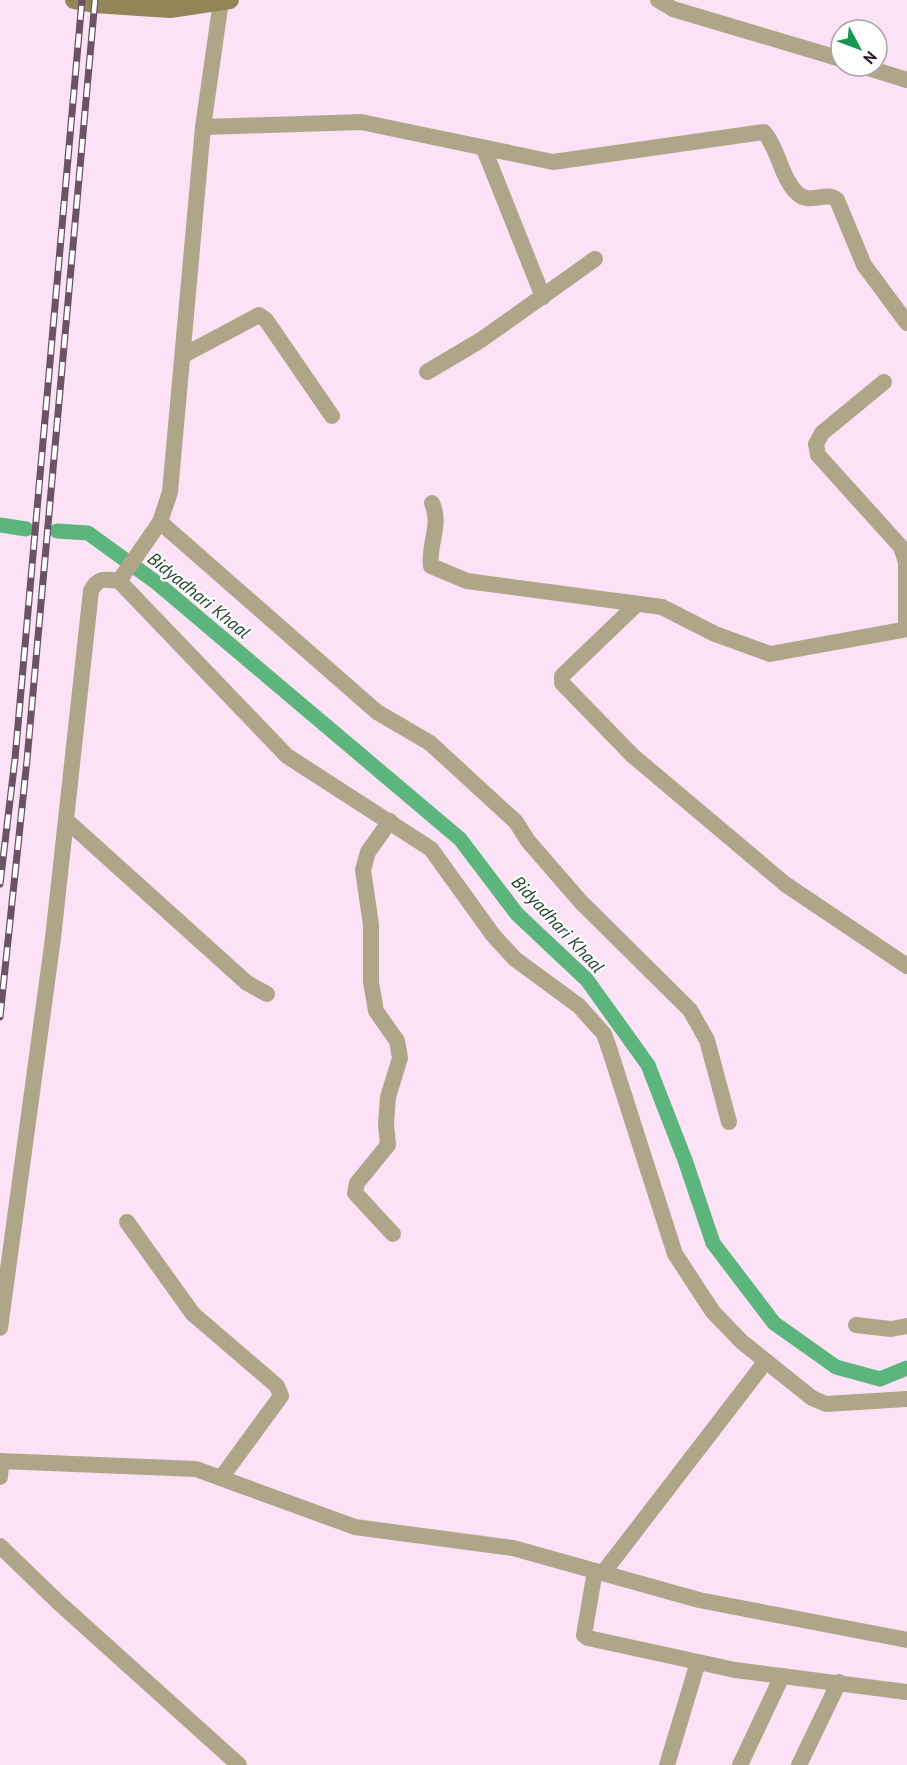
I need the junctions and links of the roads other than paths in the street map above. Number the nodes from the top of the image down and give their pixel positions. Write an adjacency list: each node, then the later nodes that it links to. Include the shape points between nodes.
1 (74, 0): 3 (street, via 170,9)
2 (658, 0): 4 (street, via 673,9)
3 (225, 1): 7 (street)
4 (829, 56)
5 (889, 74): 6 (street)
6 (907, 80)
7 (203, 127): 8 (street, via 356,122); 12 (street)
8 (484, 149): 10 (street); 11 (street, via 553,162 764,132 796,192 810,200 828,196 837,201 864,265)
9 (595, 259): 10 (street)
10 (543, 297): 13 (street)
11 (907, 323)
12 (184, 355): 15 (street, via 259,315); 17 (street, via 170,492)
13 (427, 372)
14 (884, 382): 20 (street, via 822,433 816,444 818,455 901,547 906,562)
15 (332, 416)
16 (432, 503): 19 (street, via 438,525 430,552 431,566 467,582)
17 (160, 522): 18 (street); 25 (street, via 377,712 430,743 516,822 581,902 690,1010 707,1040)
18 (119, 581): 21 (street, via 99,580 91,591); 22 (street, via 287,756)
19 (637, 604): 20 (street, via 662,607 715,634 770,654); 23 (street, via 562,676 562,683 633,756 785,884)
20 (907, 629)
21 (66, 820): 24 (street, via 248,983); 30 (street)
22 (390, 821): 27 (street, via 368,852 363,870 376,1011 397,1041 400,1058 388,1097 388,1145 357,1183 355,1193); 31 (street, via 431,849 515,959 579,1006 604,1034 675,1254 713,1312)
23 (907, 966)
24 (267, 994)
25 (729, 1122)
26 (127, 1222): 34 (street, via 193,1314 277,1386 281,1396)
27 (393, 1234)
28 (856, 1324): 29 (street, via 891,1329)
29 (907, 1326)
30 (0, 1328)
31 (766, 1360): 32 (street, via 812,1398 826,1404); 36 (street)
32 (907, 1399)
33 (0, 1466): 34 (street, via 184,1466)
34 (221, 1478): 36 (street, via 355,1527 513,1548)
35 (0, 1546): 42 (street)
36 (599, 1572): 37 (street, via 699,1600); 38 (street, via 585,1637)
37 (907, 1640)
38 (698, 1662): 39 (street); 43 (street)
39 (782, 1676): 40 (street); 44 (street)
40 (839, 1682): 41 (street); 45 (street)
41 (907, 1692)
42 (239, 1765)
43 (667, 1765)
44 (740, 1765)
45 (799, 1765)

